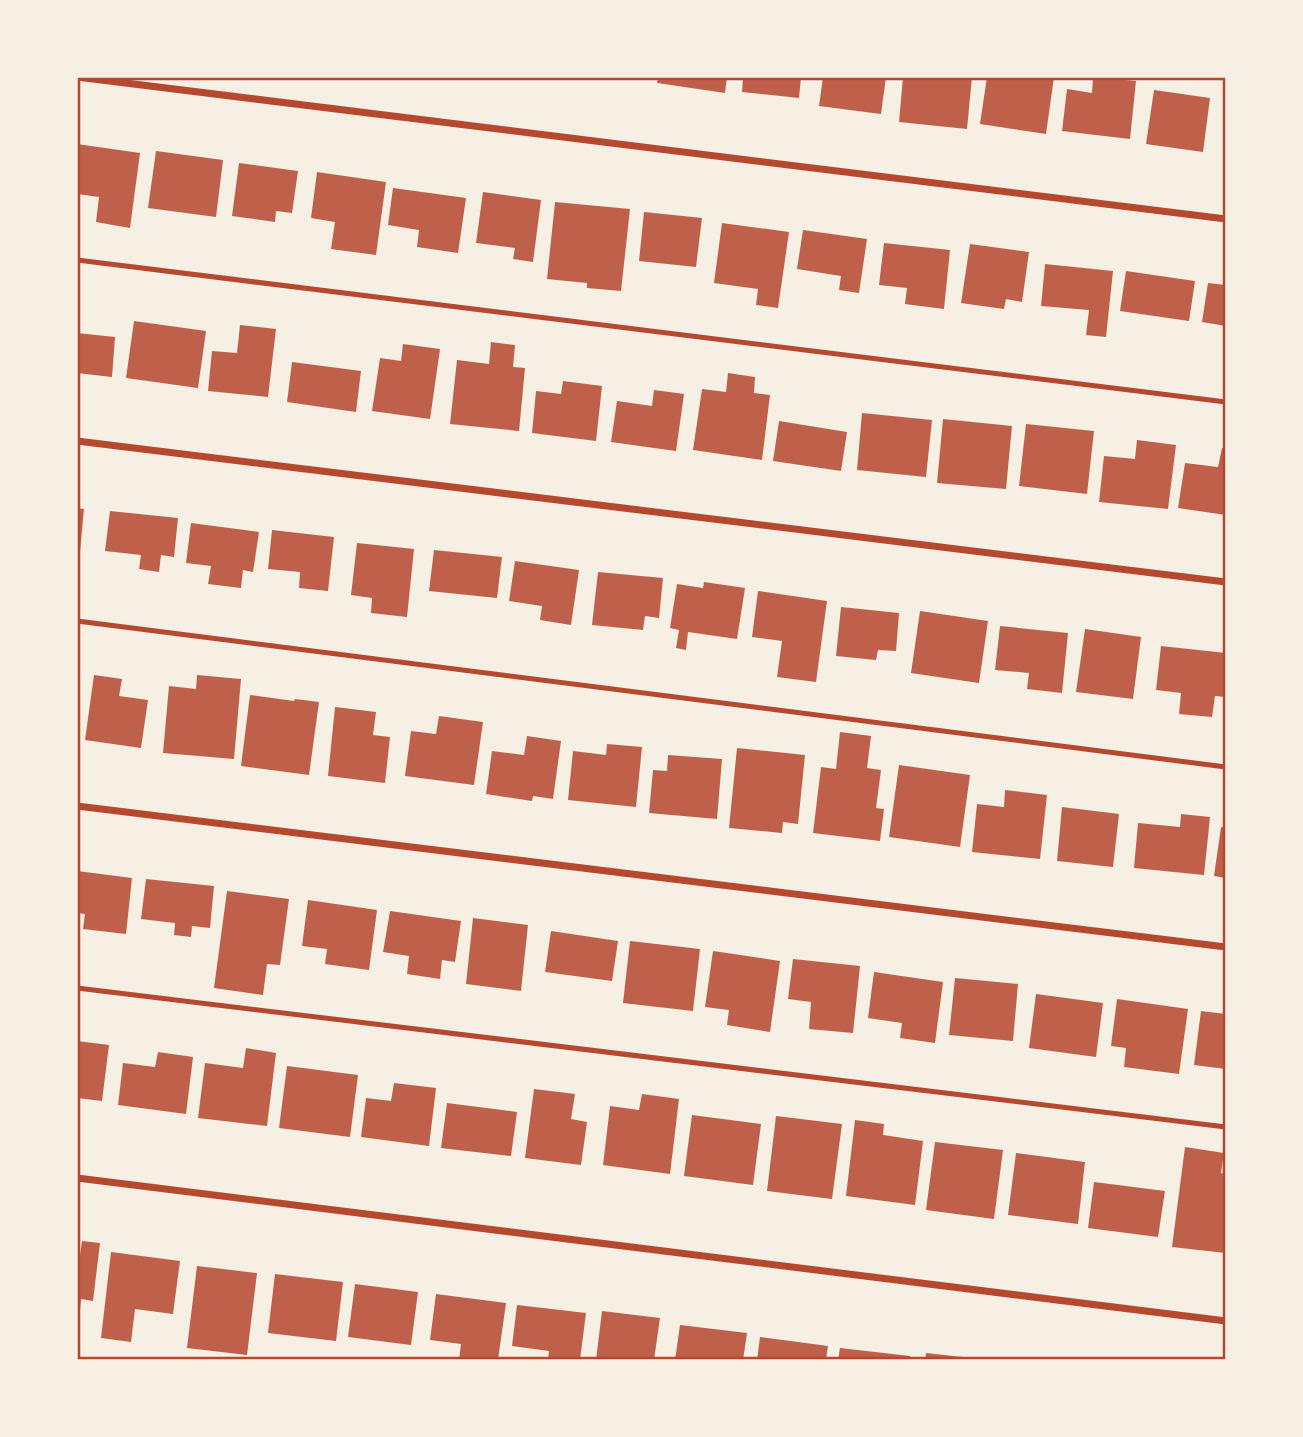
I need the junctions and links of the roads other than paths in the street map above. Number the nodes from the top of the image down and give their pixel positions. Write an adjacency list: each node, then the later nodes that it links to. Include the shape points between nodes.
1 (77, 77): 2 (street)
2 (1226, 219)
3 (77, 260): 4 (lane)
4 (1226, 402)
5 (77, 441): 6 (street)
6 (1226, 582)
7 (77, 621): 8 (lane)
8 (1226, 767)
9 (77, 806): 10 (street)
10 (1226, 947)
11 (77, 988): 12 (lane)
12 (1226, 1127)
13 (77, 1178): 14 (street)
14 (1226, 1321)

